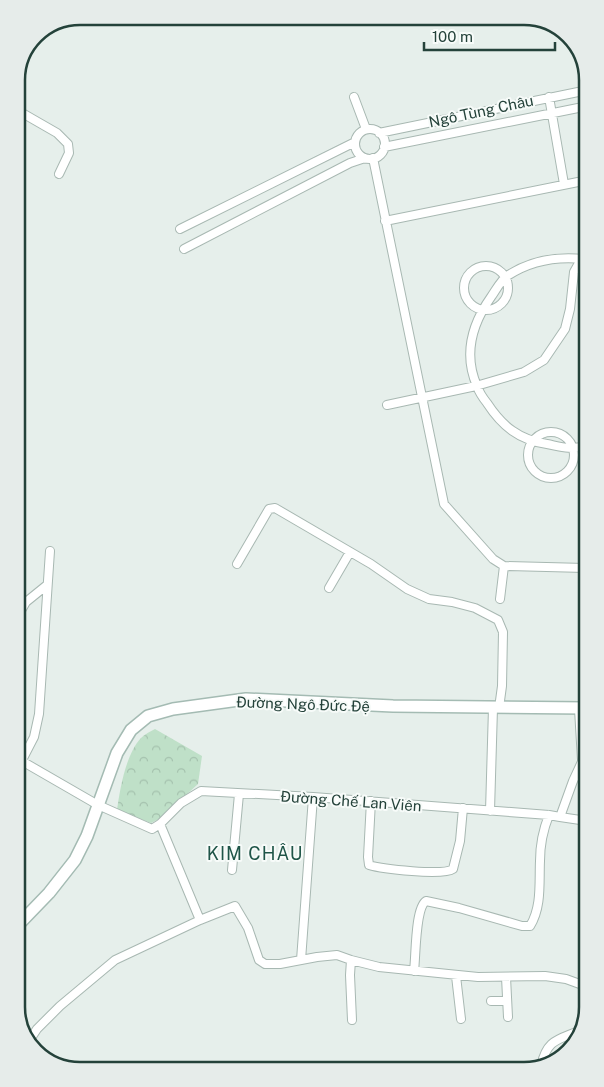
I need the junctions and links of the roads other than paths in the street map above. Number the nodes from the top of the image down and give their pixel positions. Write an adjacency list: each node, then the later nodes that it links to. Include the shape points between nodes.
1 (579, 92): 3 (street, Ngô Tùng Châu)
2 (354, 97): 7 (street)
3 (549, 97): 5 (street); 8 (street, Ngô Tùng Châu)
4 (579, 108): 5 (street, Ngô Tùng Châu)
5 (552, 114): 10 (street, Ngô Tùng Châu); 14 (street)
6 (25, 115): 12 (street, via 57,133 68,144 69,152)
7 (366, 130): 8 (street, via 373,129); 9 (street)
8 (379, 133): 10 (street)
9 (355, 142): 11 (street, via 357,151); 16 (street)
10 (384, 147): 11 (street, via 379,155)
11 (369, 158): 15 (street); 17 (street, via 350,163)
12 (60, 174)
13 (579, 182): 14 (street)
14 (564, 184): 15 (street)
15 (385, 221): 23 (street)
16 (180, 229)
17 (184, 249)
18 (579, 257): 20 (street, via 563,256 535,262)
19 (579, 264): 22 (street, via 574,272 565,329 544,360 524,372)
20 (505, 276): 21 (street); 21 (street, via 509,286 506,300 495,309); 21 (street, via 490,266 482,266 469,274 465,295 468,302)
21 (481, 310): 22 (street, via 473,329 470,357)
22 (476, 386): 23 (street); 25 (street, via 497,418)
23 (422, 398): 24 (street); 31 (street, via 444,504)
24 (387, 405)
25 (533, 442): 27 (street); 27 (street, via 554,432 567,439); 27 (street, via 530,462 538,474 545,477 552,478 566,472 571,466)
26 (579, 448): 27 (street)
27 (573, 449)
28 (50, 551): 33 (street)
29 (350, 552): 30 (street, via 272,507); 34 (street); 37 (street, via 422,596 467,605 498,620 502,632 502,686)
30 (237, 564)
31 (504, 566): 32 (street); 35 (street)
32 (579, 568)
33 (47, 585): 36 (street); 39 (street, via 39,714 34,737)
34 (328, 588)
35 (500, 599)
36 (25, 604)
37 (496, 708): 38 (main road, Đường Ngô Đức Đệ); 45 (main road, Đường Ngô Đức Đệ, via 246,699 173,709 148,716 131,730 118,753); 47 (street)
38 (579, 709)
39 (25, 753)
40 (25, 765): 45 (street)
41 (579, 768): 49 (street)
42 (239, 794): 43 (street, Đường Chế Lan Viên); 51 (street, Đường Chế Lan Viên, via 202,791 181,804); 52 (street)
43 (313, 797): 44 (street, Đường Chế Lan Viên); 55 (street)
44 (371, 801): 46 (street, Đường Chế Lan Viên); 46 (street, via 368,863 428,872 442,873 453,869)
45 (98, 805): 51 (street, via 152,829); 53 (main road, Đường Ngô Đức Đệ, via 75,860)
46 (463, 808): 47 (street, Đường Chế Lan Viên)
47 (490, 810): 48 (street, Đường Chế Lan Viên)
48 (549, 815): 49 (street, Đường Chế Lan Viên); 57 (street, via 541,842 537,907 530,926 426,900 418,916)
49 (560, 818): 50 (street, Đường Chế Lan Viên)
50 (579, 820)
51 (160, 824): 54 (street)
52 (232, 870)
53 (25, 918)
54 (200, 920): 55 (street, via 235,906 262,963); 67 (street, via 115,960 60,1006)
55 (301, 960): 56 (street, via 337,955)
56 (351, 960): 57 (street, via 379,968); 65 (street)
57 (414, 971): 58 (street)
58 (456, 976): 59 (street); 64 (street)
59 (506, 977): 60 (street, via 545,976); 61 (street)
60 (579, 984)
61 (507, 1000): 62 (street); 63 (street)
62 (491, 1001)
63 (508, 1017)
64 (461, 1019)
65 (352, 1020)
66 (572, 1034): 68 (street, via 556,1040)
67 (33, 1035)
68 (543, 1059)

